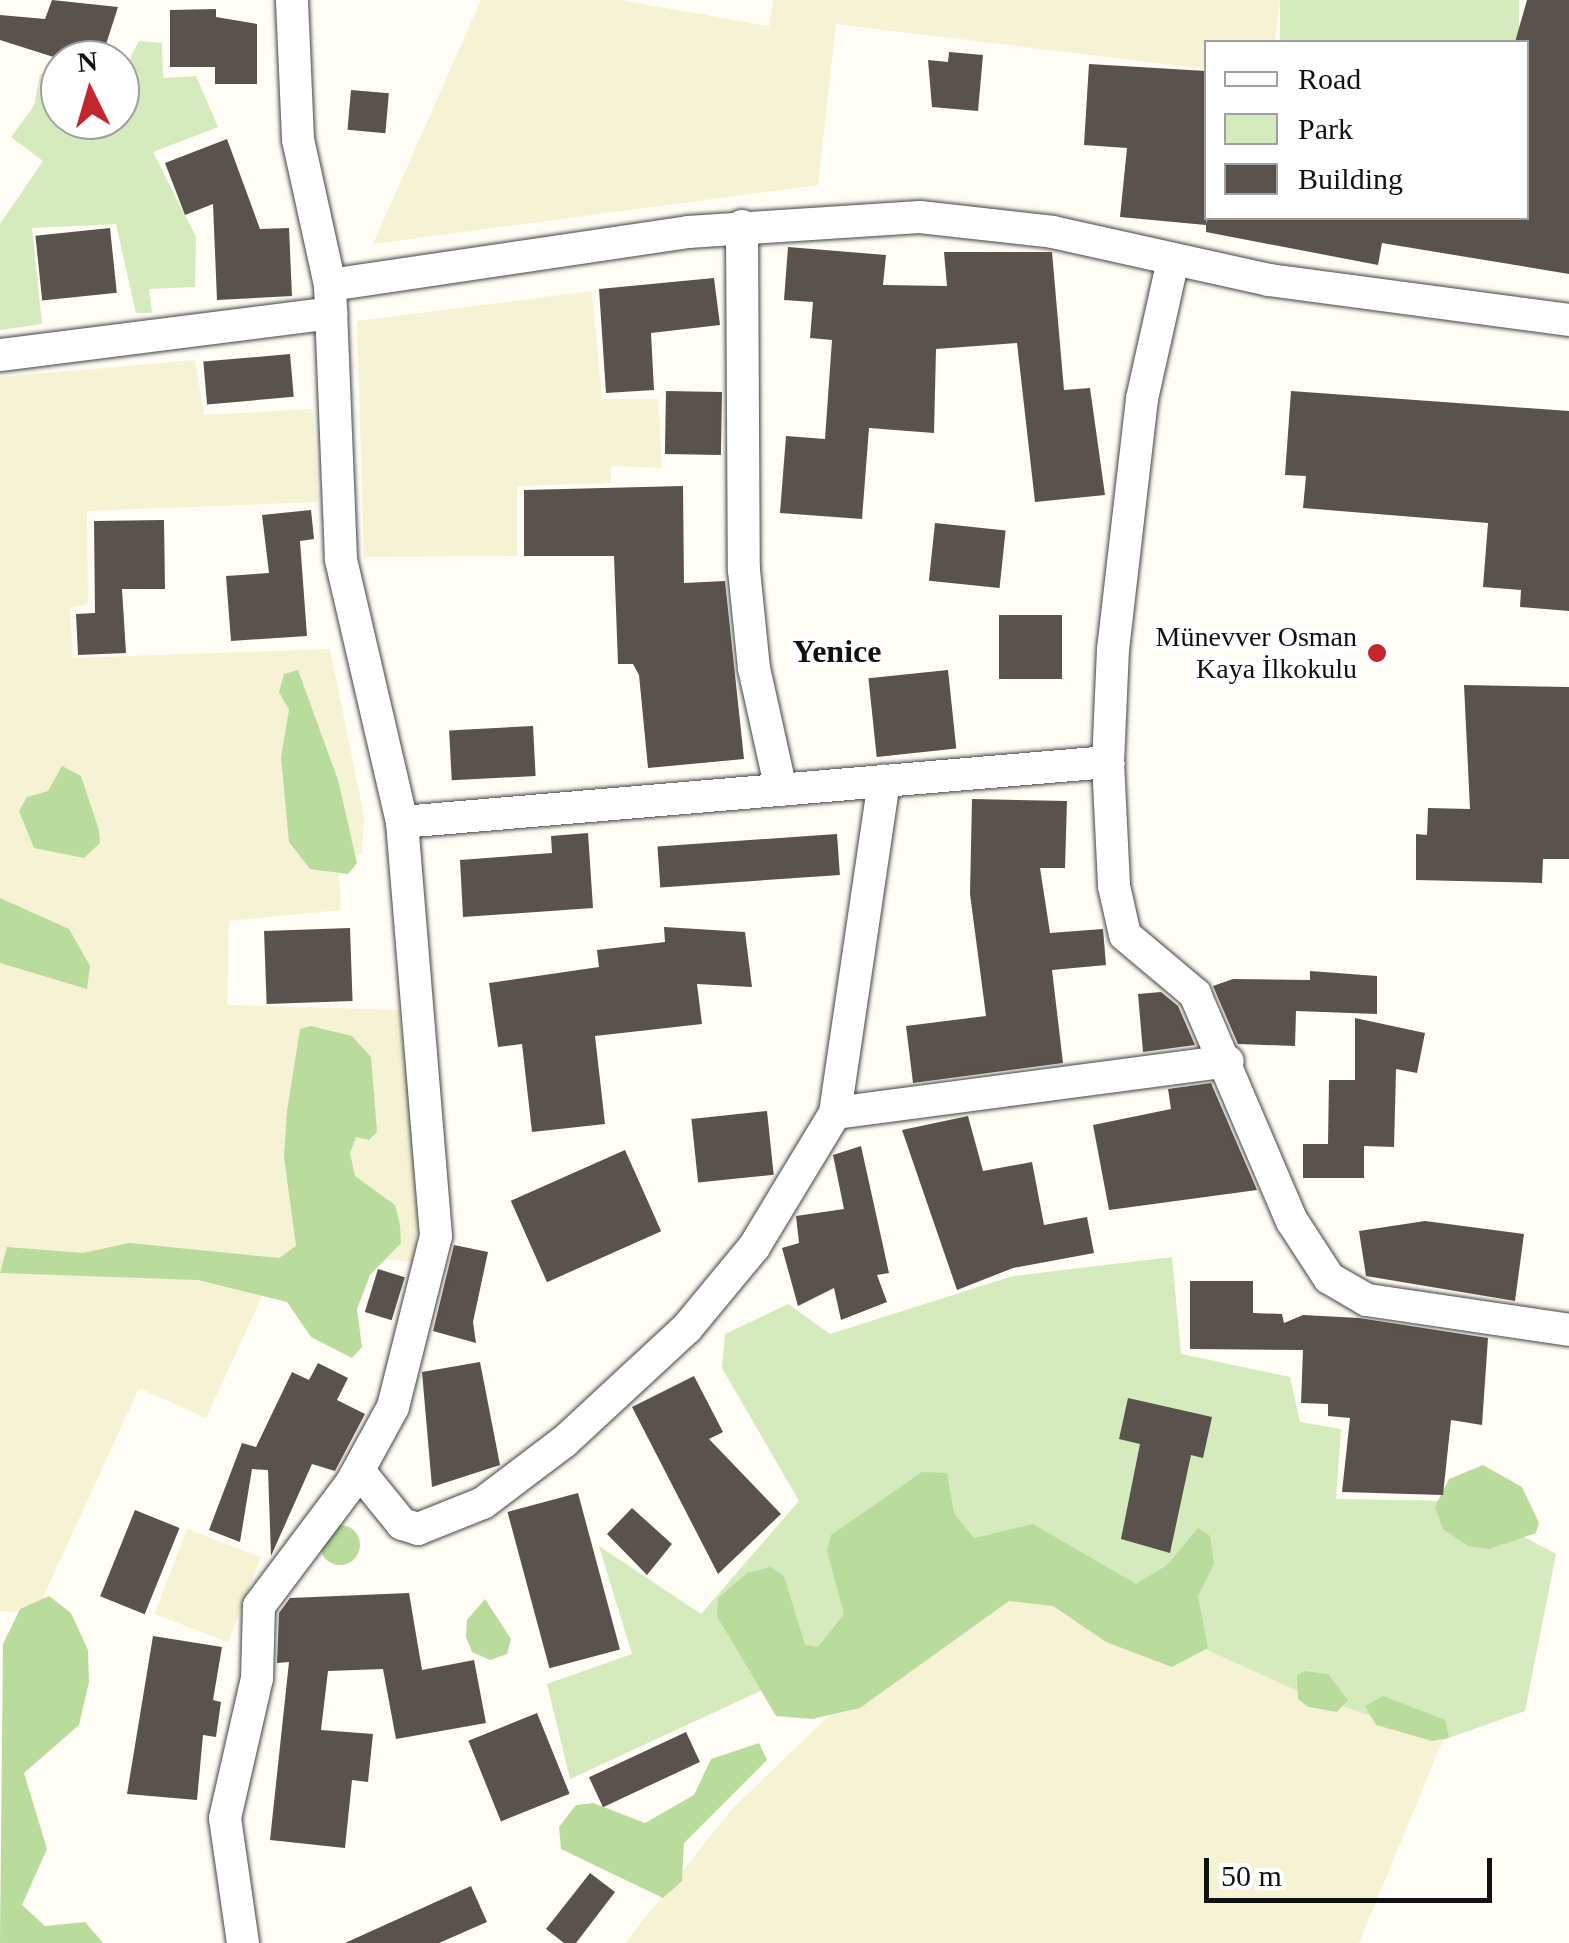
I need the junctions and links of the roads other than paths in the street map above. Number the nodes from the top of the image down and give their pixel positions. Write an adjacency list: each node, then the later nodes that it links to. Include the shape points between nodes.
1 (292, 0): 4 (street, via 298,139)
2 (742, 226): 3 (street, via 920,217 1054,232); 4 (street); 9 (street, via 744,570 754,668)
3 (1173, 260): 5 (street); 7 (street, via 1132,468)
4 (330, 299): 6 (street); 10 (street, via 341,559)
5 (1569, 320)
6 (0, 355)
7 (1108, 762): 8 (street); 11 (street, via 1114,886 1125,935 1195,994)
8 (884, 781): 9 (street); 12 (street)
9 (780, 790): 10 (street)
10 (402, 822): 14 (street, via 436,1236 413,1349)
11 (1228, 1062): 12 (street); 13 (street, via 1292,1221 1309,1254 1346,1292)
12 (836, 1113): 14 (street, via 792,1192 687,1328 515,1479 483,1503 418,1529 402,1524)
13 (1569, 1330)
14 (359, 1471): 15 (street, via 259,1606 257,1678 224,1818)
15 (243, 1943)

